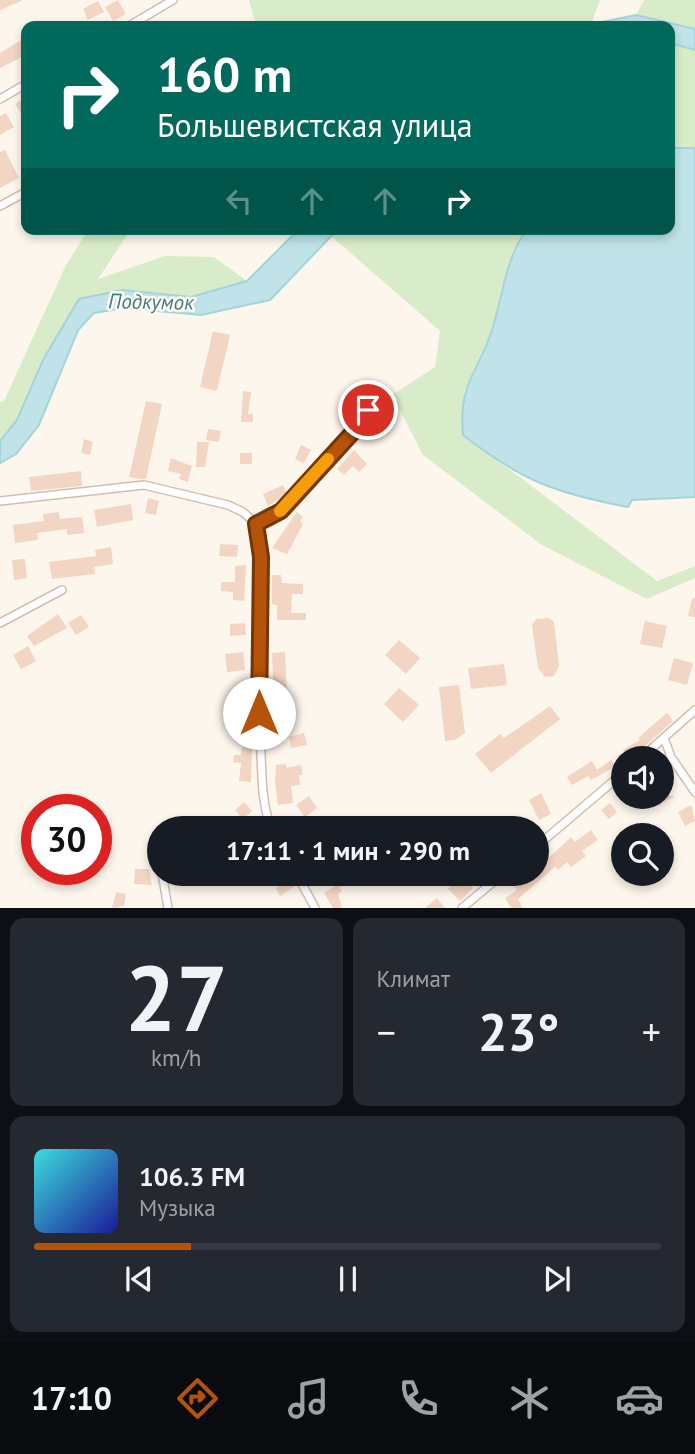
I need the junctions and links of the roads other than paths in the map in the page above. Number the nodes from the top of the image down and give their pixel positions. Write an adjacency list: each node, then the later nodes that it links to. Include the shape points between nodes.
1 (173, 0): 2 (street)
2 (137, 21)
3 (21, 88): 4 (street)
4 (0, 99)
5 (21, 195): 6 (street)
6 (0, 206)
7 (368, 410): 9 (street, via 281,511)
8 (0, 501): 9 (street, via 144,485 228,505)
9 (256, 524): 17 (street, via 261,557 260,738)
10 (62, 590): 11 (street)
11 (0, 623)
12 (695, 710): 13 (street)
13 (664, 738): 14 (street); 16 (street, via 671,758)
14 (655, 746)
15 (611, 783): 18 (street)
16 (695, 792)
17 (266, 816)
18 (549, 836)
19 (164, 886): 22 (street)
20 (303, 886): 23 (street)
21 (488, 886): 24 (street)
22 (168, 908)
23 (315, 908)
24 (462, 908)

